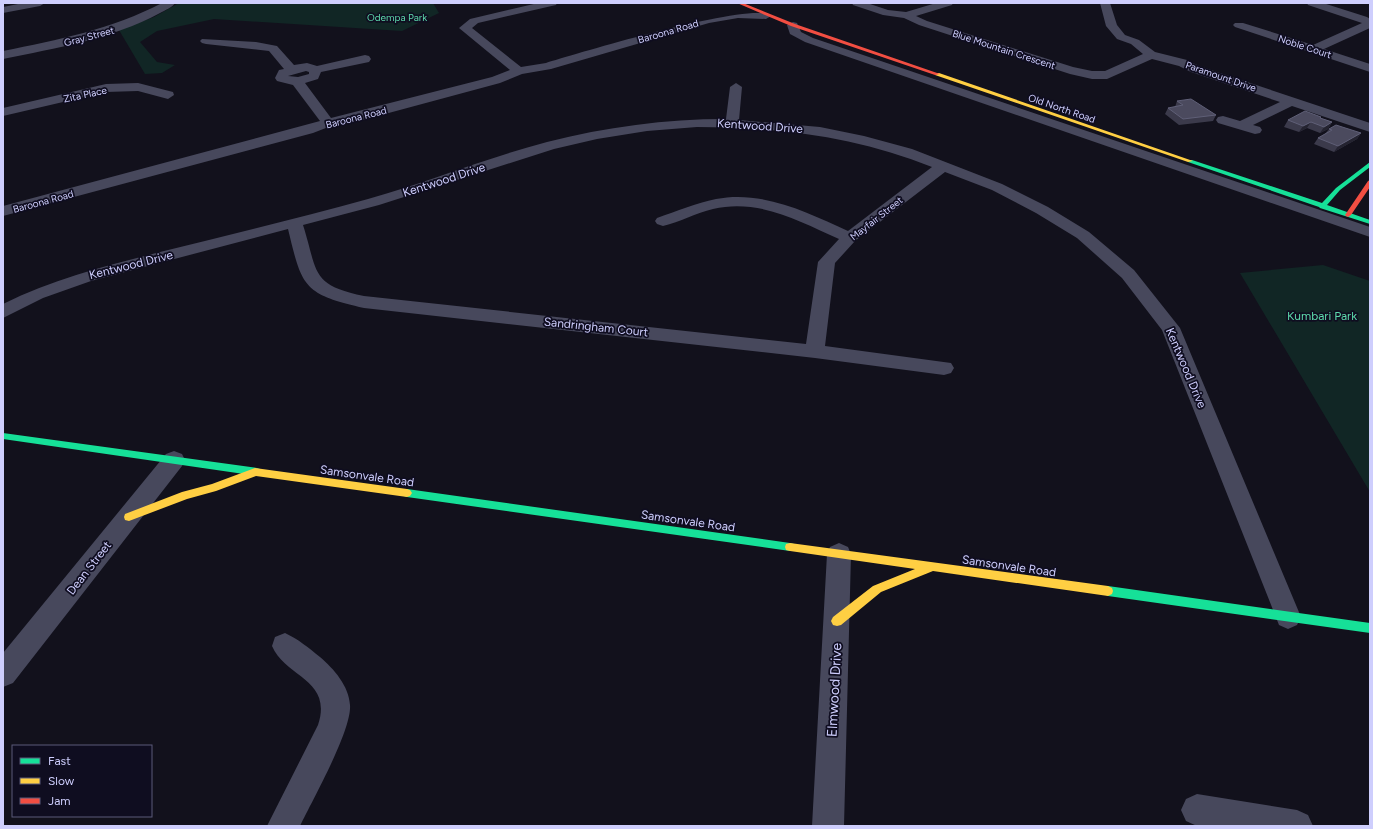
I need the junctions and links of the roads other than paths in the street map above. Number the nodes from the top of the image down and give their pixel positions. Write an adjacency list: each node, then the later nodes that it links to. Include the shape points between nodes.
1 (40, 3): 10 (street)
2 (170, 3): 18 (street, Gray Street, via 138,20 91,37)
3 (552, 3): 22 (street, via 474,21 465,28)
4 (737, 3): 12 (main road, Old North Road); 13 (street, Baroona Road)
5 (756, 3): 37 (main road, Old North Road)
6 (856, 3): 11 (street, Blue Mountain Crescent, via 887,13)
7 (948, 3): 11 (street)
8 (1105, 3): 19 (street, Paramount Drive, via 1112,26 1121,37 1135,42)
9 (1312, 3): 17 (street, via 1363,19 1369,24)
10 (3, 10)
11 (906, 15): 19 (street, Blue Mountain Crescent, via 923,23 1092,75 1107,75)
12 (766, 16): 13 (street, Baroona Road, via 738,15); 14 (main road, Old North Road)
13 (708, 20): 22 (street, Baroona Road, via 547,66)
14 (793, 25): 39 (main road, Old North Road); 46 (street, Old North Road, via 796,34 809,40 1276,202)
15 (1239, 25): 17 (street, Noble Court)
16 (203, 40): 23 (street, via 273,48)
17 (1314, 49): 21 (street, Noble Court)
18 (3, 55)
19 (1151, 55): 26 (street, Paramount Drive, via 1183,63)
20 (365, 59): 23 (street, via 316,70 314,76)
21 (1370, 68)
22 (519, 71): 29 (street, Baroona Road, via 496,80 354,118)
23 (294, 75): 29 (street)
24 (736, 87): 30 (street)
25 (168, 95): 27 (street, Zita Place, via 138,88 106,88)
26 (1293, 101): 31 (street); 32 (street, Paramount Drive)
27 (3, 112)
28 (1223, 120): 31 (street)
29 (328, 122): 41 (street, Baroona Road, via 308,130)
30 (732, 123): 35 (street, Kentwood Drive, via 820,131 864,140 907,152); 45 (street, Kentwood Drive, via 647,127 597,135 550,146 374,202)
31 (1242, 125): 33 (street)
32 (1367, 128)
33 (1255, 130)
34 (1370, 164): 37 (main road, via 1338,188)
35 (942, 166): 47 (street, Mayfair Street); 57 (street, Kentwood Drive, via 997,188 1042,210 1083,235 1128,274 1171,328)
36 (1370, 182): 38 (main road)
37 (1330, 198): 38 (main road, Old North Road); 39 (main road)
38 (1348, 203): 40 (main road, Old North Road); 42 (main road)
39 (1322, 207): 42 (main road, Old North Road)
40 (1365, 208)
41 (3, 211)
42 (1348, 215): 44 (main road, Old North Road)
43 (663, 221): 47 (street, via 718,203 756,202 790,210)
44 (1370, 222)
45 (294, 224): 48 (street, Kentwood Drive, via 85,277 37,294); 49 (street, Sandringham Court, via 310,277 325,290 364,302)
46 (1370, 232)
47 (849, 238): 49 (street, Mayfair Street, via 827,262)
48 (3, 312)
49 (815, 352): 50 (street, Sandringham Court)
50 (944, 368)
51 (3, 436): 52 (main road, Samsonvale Road)
52 (174, 460): 53 (main road, Samsonvale Road); 54 (street, Dean Street)
53 (256, 472): 54 (main road, via 185,495); 55 (main road, Samsonvale Road)
54 (130, 517): 61 (street, Dean Street)
55 (839, 554): 56 (main road, Samsonvale Road); 58 (street, Elmwood Drive)
56 (931, 568): 57 (main road, Samsonvale Road); 58 (main road, via 876,589)
57 (1288, 617): 59 (main road, Samsonvale Road)
58 (837, 621): 64 (street, Elmwood Drive)
59 (1370, 628)
60 (285, 646): 63 (street, via 327,683 336,701 330,731)
61 (3, 674)
62 (1197, 810): 65 (street)
63 (283, 826)
64 (828, 826)
65 (1296, 826)

